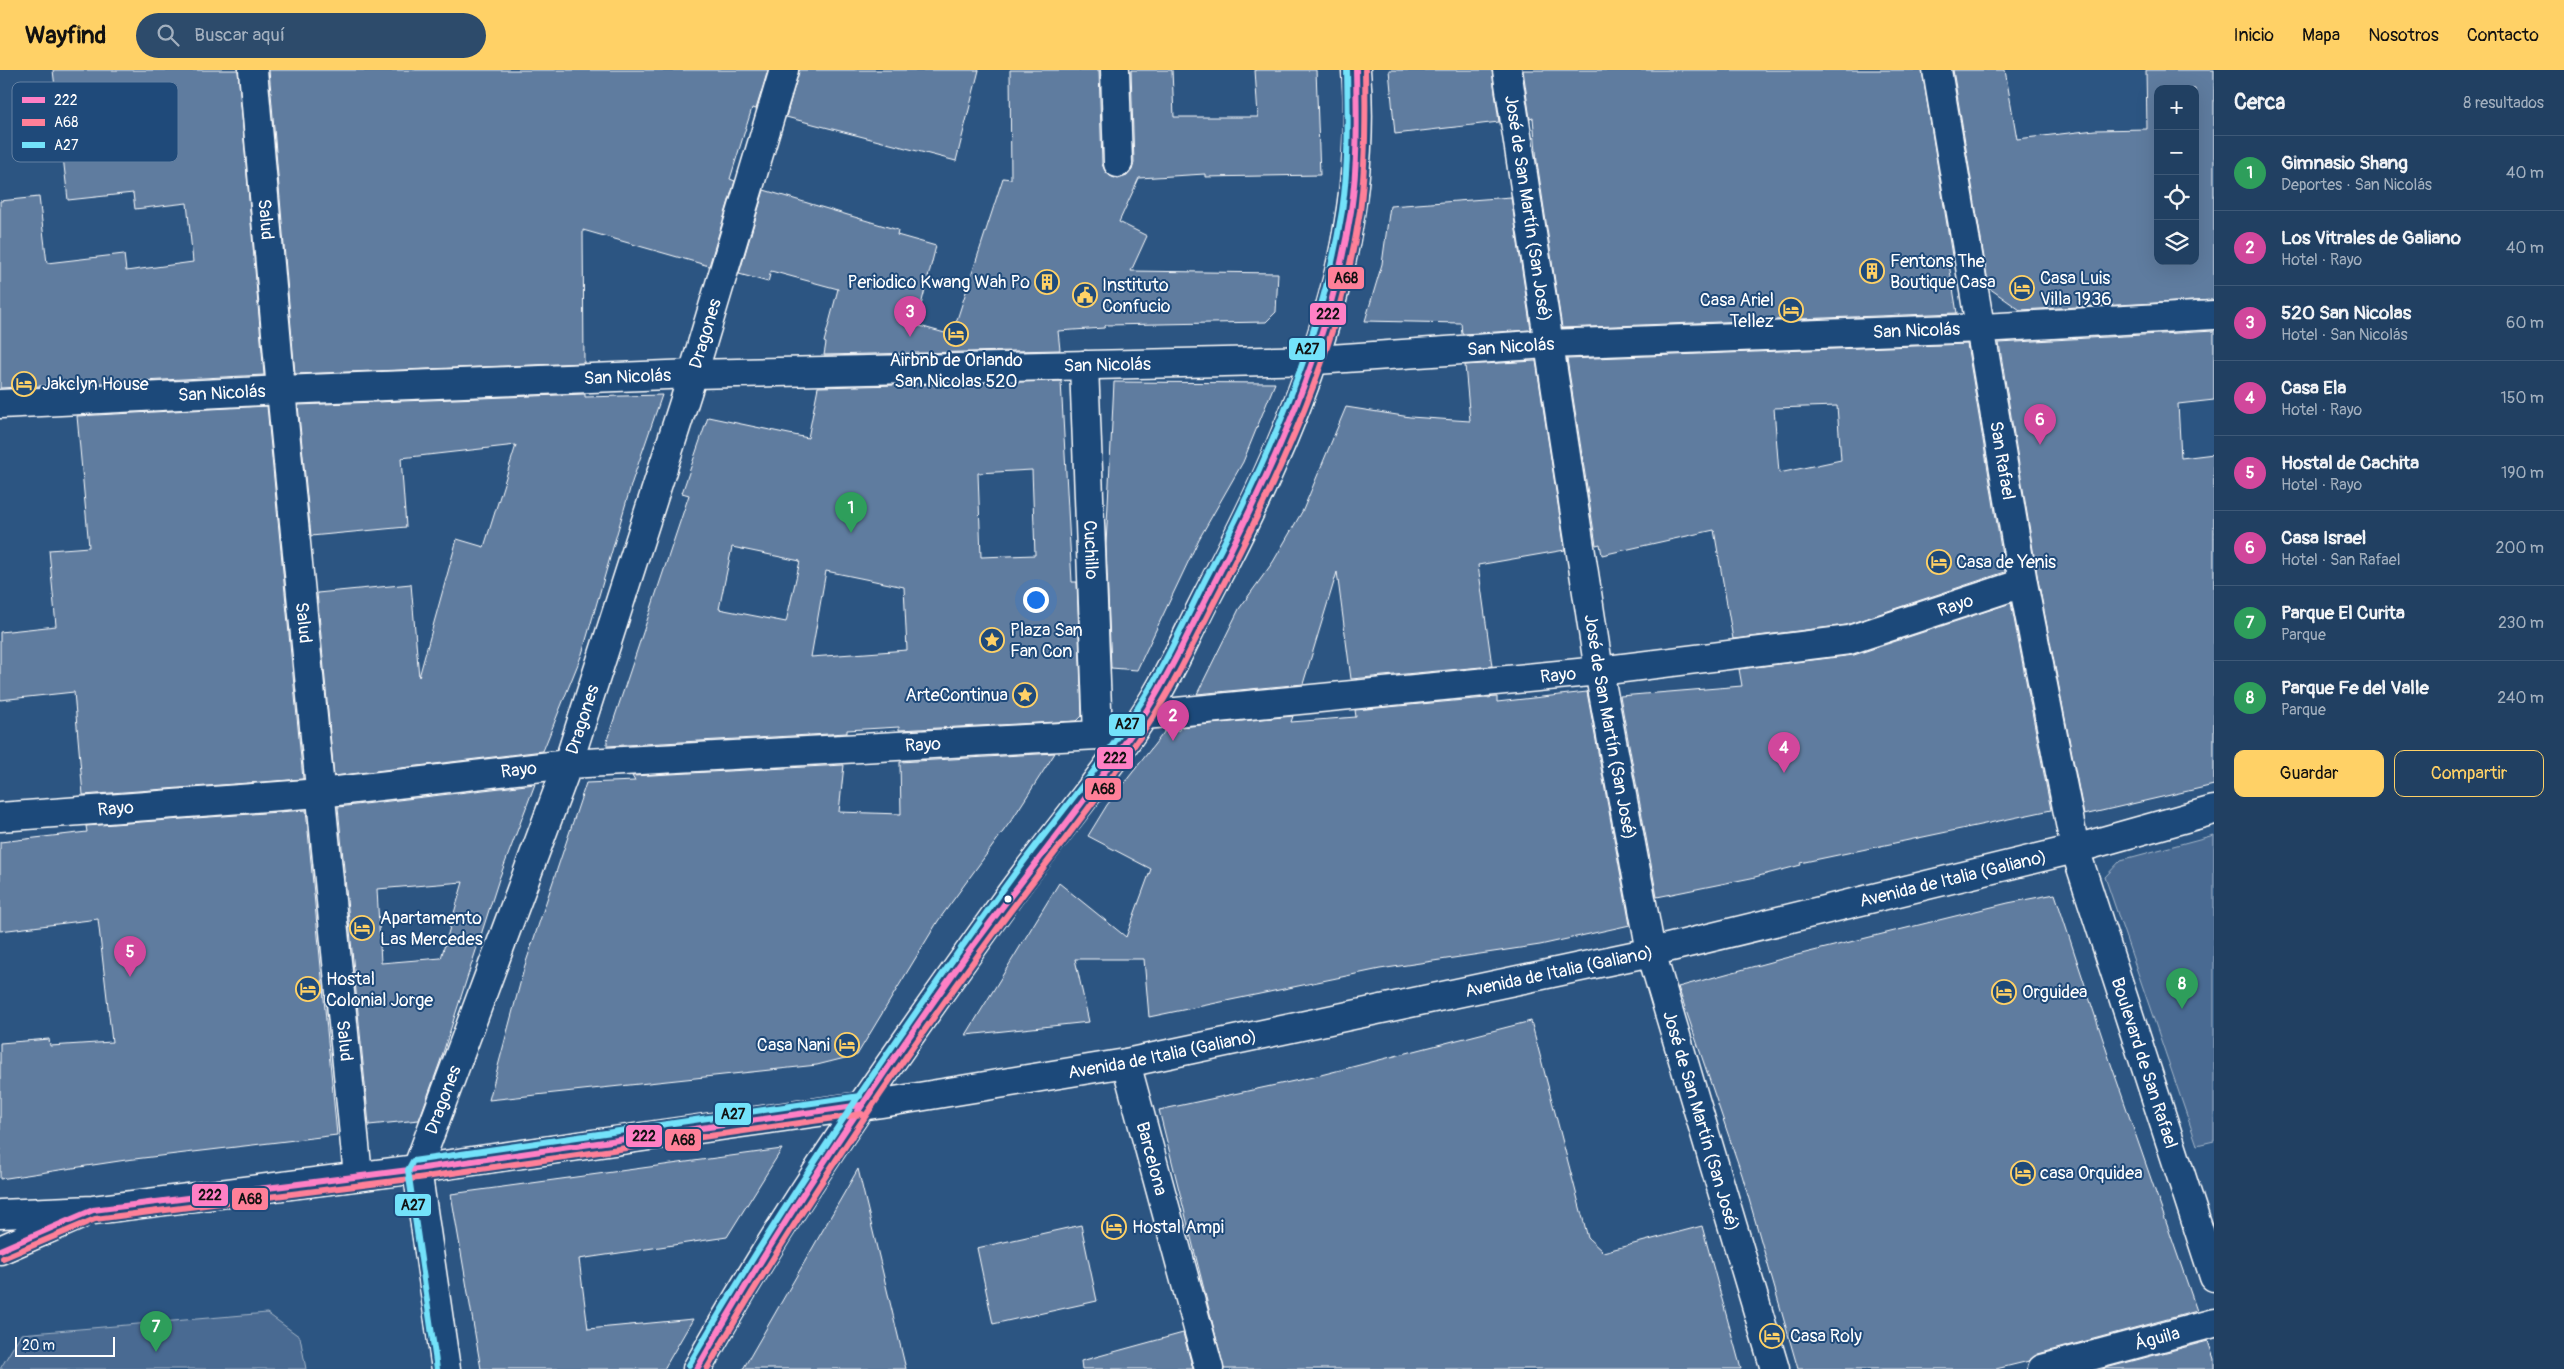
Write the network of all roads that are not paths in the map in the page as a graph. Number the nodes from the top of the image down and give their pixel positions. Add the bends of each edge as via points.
1 (253, 70) edge
2 (784, 70) edge
3 (1115, 70) edge
4 (1356, 70) edge
5 (1507, 70) edge
6 (1937, 70) edge
7 (1118, 163) dead end
8 (2214, 315) edge
9 (1982, 328) junction
10 (1548, 344) junction
11 (1316, 360) junction
12 (1084, 365) junction
13 (693, 374) junction
14 (281, 390) junction
15 (0, 404) edge
16 (2023, 583) junction
17 (1599, 671) junction
18 (1144, 715) junction
19 (1098, 735) junction
20 (1128, 738) junction
21 (568, 764) junction
22 (320, 793) junction
23 (2214, 810) edge
24 (0, 817) edge
25 (2075, 849) junction
26 (1651, 952) junction
27 (1126, 1063) junction
28 (861, 1105) junction
29 (417, 1169) junction
30 (358, 1176) junction
31 (93, 1210) junction
32 (0, 1214) edge
33 (0, 1250) edge
34 (2214, 1277) edge
35 (2214, 1323) edge
36 (446, 1369) edge
37 (697, 1369) edge
38 (1209, 1369) edge
39 (1775, 1369) edge
40 (2042, 1369) edge

1 - 14 street, Salud
2 - 13 street, Dragones
3 - 7 street
4 - 11 street via 1358,143 1350,221
5 - 10 street, José de San Martín (San José)
6 - 9 street, San Rafael
8 - 9 street, San Nicolás
9 - 10 street, San Nicolás
9 - 16 street, San Rafael
10 - 11 street, San Nicolás
10 - 17 street, José de San Martín (San José)
11 - 12 street, San Nicolás
11 - 18 street via 1260,492
12 - 13 street, San Nicolás
12 - 19 street, Cuchillo
13 - 14 street, San Nicolás
13 - 21 street, Dragones
14 - 15 street, San Nicolás
14 - 22 street, Salud
16 - 17 street, Rayo via 1849,640
16 - 25 street, San Rafael
17 - 18 street, Rayo
17 - 26 street, José de San Martín (San José)
18 - 20 street
19 - 20 street, Rayo
19 - 21 street, Rayo
20 - 28 street via 1007,898
21 - 22 street, Rayo
21 - 29 street, Dragones
22 - 24 street, Rayo
22 - 30 street, Salud
23 - 25 street, Avenida de Italia (Galiano)
25 - 26 street, Avenida de Italia (Galiano)
25 - 34 street, Boulevard de San Rafael
26 - 27 street, Avenida de Italia (Galiano)
26 - 39 street, José de San Martín (San José)
27 - 28 street, Avenida de Italia (Galiano)
27 - 38 street, Barcelona
28 - 29 street, Avenida de Italia (Galiano)
28 - 37 street via 736,1298
29 - 30 street, Avenida de Italia (Galiano)
29 - 36 street, Dragones
30 - 31 street, Avenida de Italia (Galiano)
31 - 32 street, Avenida de Italia (Galiano)
31 - 33 street, Avenida de Italia (Galiano)
35 - 40 street, Águila

